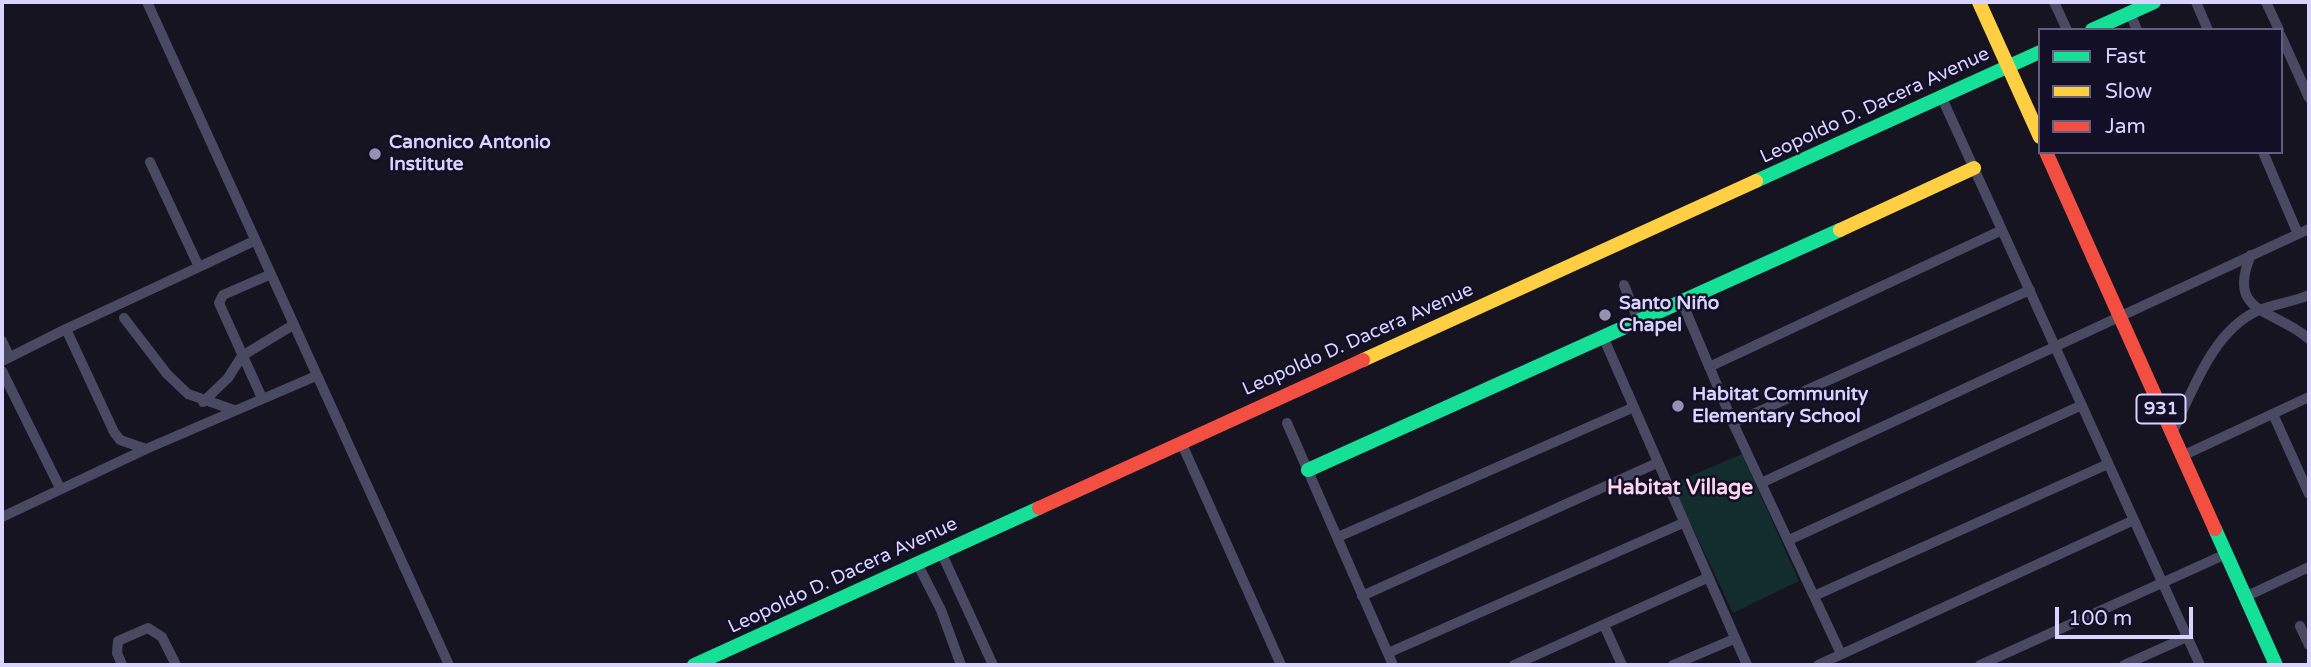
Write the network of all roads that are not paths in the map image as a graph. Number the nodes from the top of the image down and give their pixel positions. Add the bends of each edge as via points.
1 (147, 2) edge
2 (1979, 2) edge
3 (2054, 2) edge
4 (2154, 2) edge
5 (2196, 2) edge
6 (2266, 2) edge
7 (2130, 13) junction
8 (2066, 28) edge
9 (2096, 28) edge
10 (2136, 28) edge
11 (2207, 28) edge
12 (2277, 28) edge
13 (2283, 40) edge
14 (2038, 53) edge
15 (2008, 66) junction
16 (1941, 96) junction
17 (2309, 98) edge
18 (2038, 133) edge
19 (2047, 154) edge
20 (2264, 154) edge
21 (150, 162) dead end
22 (1974, 168) junction
23 (2309, 229) edge
24 (2002, 230) junction
25 (2298, 234) junction
26 (254, 241) junction
27 (2251, 255) junction
28 (199, 267) junction
29 (269, 275) junction
30 (1624, 285) dead end
31 (2029, 290) junction
32 (2309, 295) edge
33 (1682, 302) junction
34 (2258, 310) junction
35 (124, 318) dead end
36 (2120, 318) junction
37 (1639, 322) junction
38 (293, 325) junction
39 (66, 329) junction
40 (1604, 339) junction
41 (2309, 339) edge
42 (2, 341) edge
43 (2056, 348) junction
44 (242, 356) junction
45 (5, 358) edge
46 (1709, 367) junction
47 (2, 371) edge
48 (316, 376) junction
49 (2309, 397) edge
50 (262, 398) junction
51 (204, 402) junction
52 (2082, 405) junction
53 (1632, 408) junction
54 (234, 410) junction
55 (2273, 414) junction
56 (1287, 423) dead end
57 (1734, 424) junction
58 (2172, 433) junction
59 (1181, 442) junction
60 (146, 449) junction
61 (2182, 456) junction
62 (1657, 463) junction
63 (2108, 464) junction
64 (1308, 470) junction
65 (1761, 483) junction
66 (60, 488) junction
67 (2309, 494) edge
68 (2, 517) edge
69 (2134, 520) junction
70 (1683, 523) junction
71 (1338, 537) junction
72 (1789, 540) junction
73 (941, 552) junction
74 (2226, 554) junction
75 (917, 563) junction
76 (2309, 567) edge
77 (1707, 578) junction
78 (2162, 583) junction
79 (1362, 596) junction
80 (1814, 596) junction
81 (2245, 597) junction
82 (1604, 625) junction
83 (2301, 626) dead end
84 (2187, 637) junction
85 (1734, 639) junction
86 (2309, 645) edge
87 (1388, 653) junction
88 (1841, 654) junction
89 (2137, 662) edge
90 (122, 665) edge
91 (176, 665) edge
92 (449, 665) edge
93 (694, 665) edge
94 (961, 665) edge
95 (993, 665) edge
96 (1281, 665) edge
97 (1393, 665) edge
98 (1514, 665) edge
99 (1622, 665) edge
100 (1674, 665) edge
101 (1746, 665) edge
102 (1818, 665) edge
103 (1980, 665) edge
104 (2124, 665) edge
105 (2200, 665) edge
106 (2276, 665) edge

1 - 26 street
2 - 15 main road
3 - 8 street
4 - 7 main road
5 - 11 street
6 - 12 street
7 - 9 main road
7 - 10 street
13 - 17 street
14 - 15 main road, Leopoldo D. Dacera Avenue
15 - 16 main road, Leopoldo D. Dacera Avenue
15 - 18 main road
16 - 22 street
16 - 59 main road, Leopoldo D. Dacera Avenue
19 - 36 main road, 931
20 - 25 street
21 - 28 street
22 - 24 street
22 - 33 main road
23 - 25 street
24 - 31 street
24 - 46 street
25 - 27 street
26 - 28 street
26 - 29 street
27 - 34 street via 2242,285
27 - 36 street
28 - 39 street
29 - 38 street
29 - 44 street via 220,300 220,310
30 - 37 street
31 - 43 street
31 - 57 street
32 - 34 street
33 - 37 main road
33 - 46 street
34 - 41 street
34 - 58 street via 2222,340
35 - 51 street via 167,374
36 - 43 street
36 - 58 main road, 931
37 - 40 main road
38 - 44 street
38 - 48 street
39 - 45 street
39 - 60 street via 114,432 120,440
40 - 53 street
40 - 64 main road
42 - 45 street
43 - 52 street
43 - 65 street
44 - 50 street
44 - 51 street
46 - 57 street
47 - 66 street
48 - 50 street
48 - 92 street
49 - 55 street
50 - 54 street
51 - 54 street
52 - 63 street
52 - 72 street
53 - 62 street
53 - 71 street
54 - 60 street
55 - 61 street
55 - 67 street
56 - 64 street
57 - 65 street
58 - 61 main road, 931
59 - 73 main road, Leopoldo D. Dacera Avenue
59 - 96 street
60 - 66 street
61 - 74 main road, 931
62 - 70 street
62 - 79 street
63 - 69 street
63 - 80 street
64 - 71 street
65 - 72 street
66 - 68 street
69 - 78 street
69 - 88 street
70 - 77 street
70 - 87 street
71 - 79 street
72 - 80 street
73 - 75 main road, Leopoldo D. Dacera Avenue
73 - 95 street
74 - 78 street
74 - 81 main road, 931
75 - 93 main road, Leopoldo D. Dacera Avenue
75 - 94 street
76 - 81 street
77 - 82 street
77 - 85 street
78 - 84 street
78 - 103 street
79 - 87 street
80 - 88 street
81 - 106 main road, 931
82 - 98 street
82 - 99 street
83 - 86 street
84 - 89 street
84 - 105 street
85 - 100 street
85 - 101 street
87 - 97 street
88 - 102 street
89 - 104 street
90 - 91 street via 118,641 148,628 162,637

